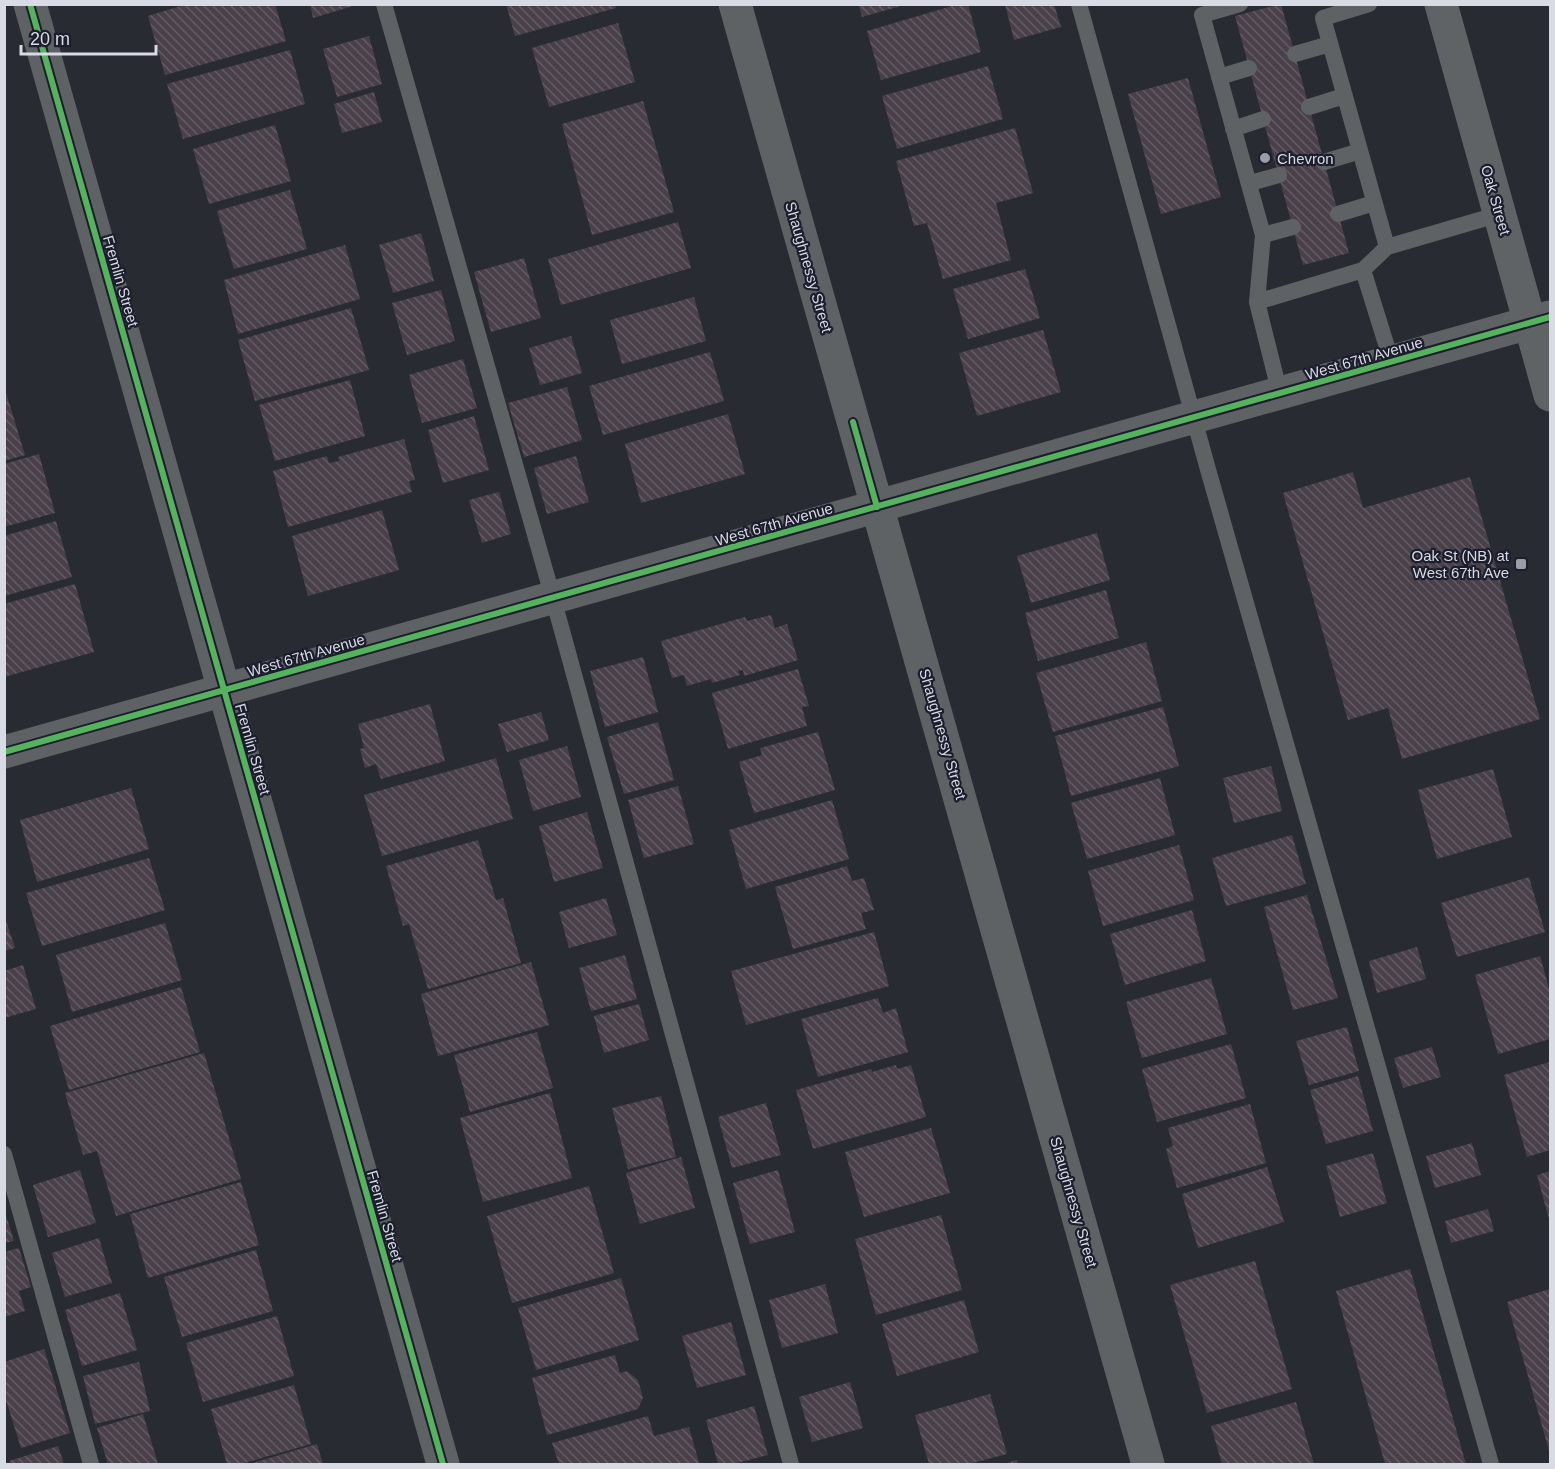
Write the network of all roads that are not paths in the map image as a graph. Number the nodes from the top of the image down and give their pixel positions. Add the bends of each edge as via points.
1 (30, 4) edge
2 (384, 4) edge
3 (735, 4) edge
4 (1079, 4) edge
5 (1240, 4) edge
6 (1369, 4) edge
7 (1441, 4) edge
8 (1321, 11) edge
9 (1330, 44) junction
10 (1295, 54) dead end
11 (1249, 68) dead end
12 (1219, 77) junction
13 (1344, 96) junction
14 (1309, 107) dead end
15 (1263, 119) dead end
16 (1233, 129) junction
17 (1360, 151) junction
18 (1324, 162) dead end
19 (1279, 175) dead end
20 (1250, 183) junction
21 (1374, 203) junction
22 (1338, 214) dead end
23 (1500, 214) junction
24 (1293, 227) dead end
25 (1263, 235) junction
26 (1387, 248) junction
27 (1363, 270) junction
28 (1257, 302) junction
29 (1540, 320) edge
30 (1392, 363) junction
31 (1280, 394) junction
32 (1551, 394) edge
33 (1194, 419) junction
34 (877, 507) junction
35 (553, 598) junction
36 (224, 690) junction
37 (4, 752) edge
38 (4, 1154) edge
39 (91, 1464) edge
40 (443, 1464) edge
41 (791, 1464) edge
42 (1148, 1464) edge
43 (1491, 1464) edge

1 - 36 street, Fremlin Street
2 - 35 lane
3 - 34 street, Shaughnessy Street
4 - 33 lane
5 - 12 lane via 1202,15
6 - 8 lane
7 - 23 main road, Oak Street
8 - 9 lane
9 - 10 lane
9 - 13 lane
11 - 12 lane
12 - 16 lane
13 - 14 lane
13 - 17 lane
15 - 16 lane
16 - 20 lane
17 - 18 lane
17 - 21 lane
19 - 20 lane
20 - 25 lane
21 - 22 lane
21 - 26 lane
23 - 26 lane
23 - 29 main road, Oak Street
24 - 25 lane
25 - 28 lane
26 - 27 lane
27 - 28 lane
27 - 30 lane
28 - 31 lane
29 - 30 street, West 67th Avenue
29 - 32 main road, Oak Street
30 - 31 street, West 67th Avenue
31 - 33 street, West 67th Avenue
33 - 34 street, West 67th Avenue
33 - 43 lane
34 - 35 street, West 67th Avenue
34 - 42 street, Shaughnessy Street
35 - 36 street, West 67th Avenue
35 - 41 lane
36 - 37 street, West 67th Avenue
36 - 40 street, Fremlin Street
38 - 39 lane

